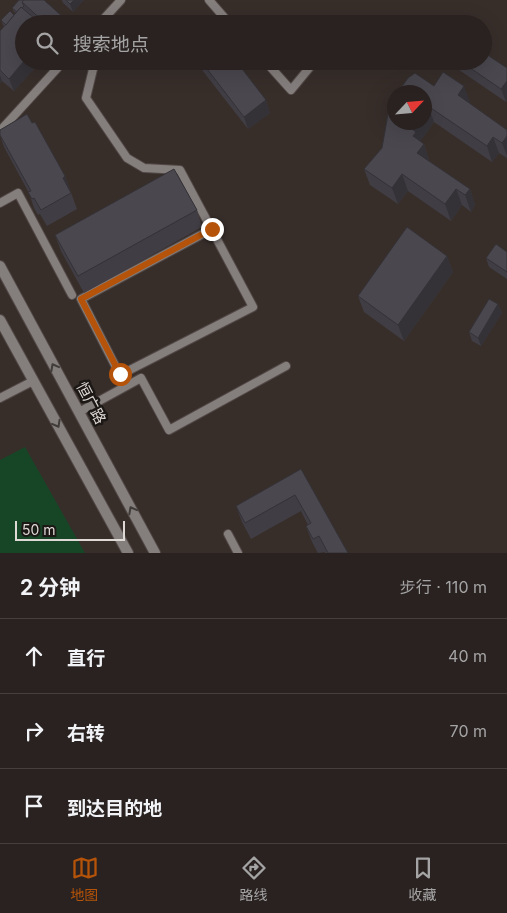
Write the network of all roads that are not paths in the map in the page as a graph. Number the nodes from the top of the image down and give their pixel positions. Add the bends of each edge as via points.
1 (121, 0) edge
2 (209, 0) edge
3 (109, 15) edge
4 (222, 15) edge
5 (56, 70) edge
6 (93, 70) edge
7 (273, 70) edge
8 (308, 70) edge
9 (0, 130) edge
10 (0, 203) edge
11 (212, 229) junction
12 (55, 242) edge
13 (47, 247) junction
14 (0, 266) edge
15 (72, 295) dead end
16 (0, 320) edge
17 (286, 366) dead end
18 (33, 381) junction
19 (0, 398) edge
20 (79, 412) junction
21 (228, 534) dead end
22 (128, 553) edge
23 (155, 553) edge
24 (238, 553) edge

1 - 3 lane
2 - 4 lane
5 - 9 lane
6 - 11 lane via 86,98 127,158 144,168 180,170
7 - 8 lane via 291,90
10 - 13 lane via 18,193
11 - 11 lane via 253,307 120,374 81,299
12 - 13 lane
13 - 15 lane
20 -> 14 street, 恒广路
16 - 18 street
17 - 20 lane via 169,430 141,378
18 - 19 lane
18 -> 22 street
23 -> 20 street, 恒广路
21 - 24 lane

